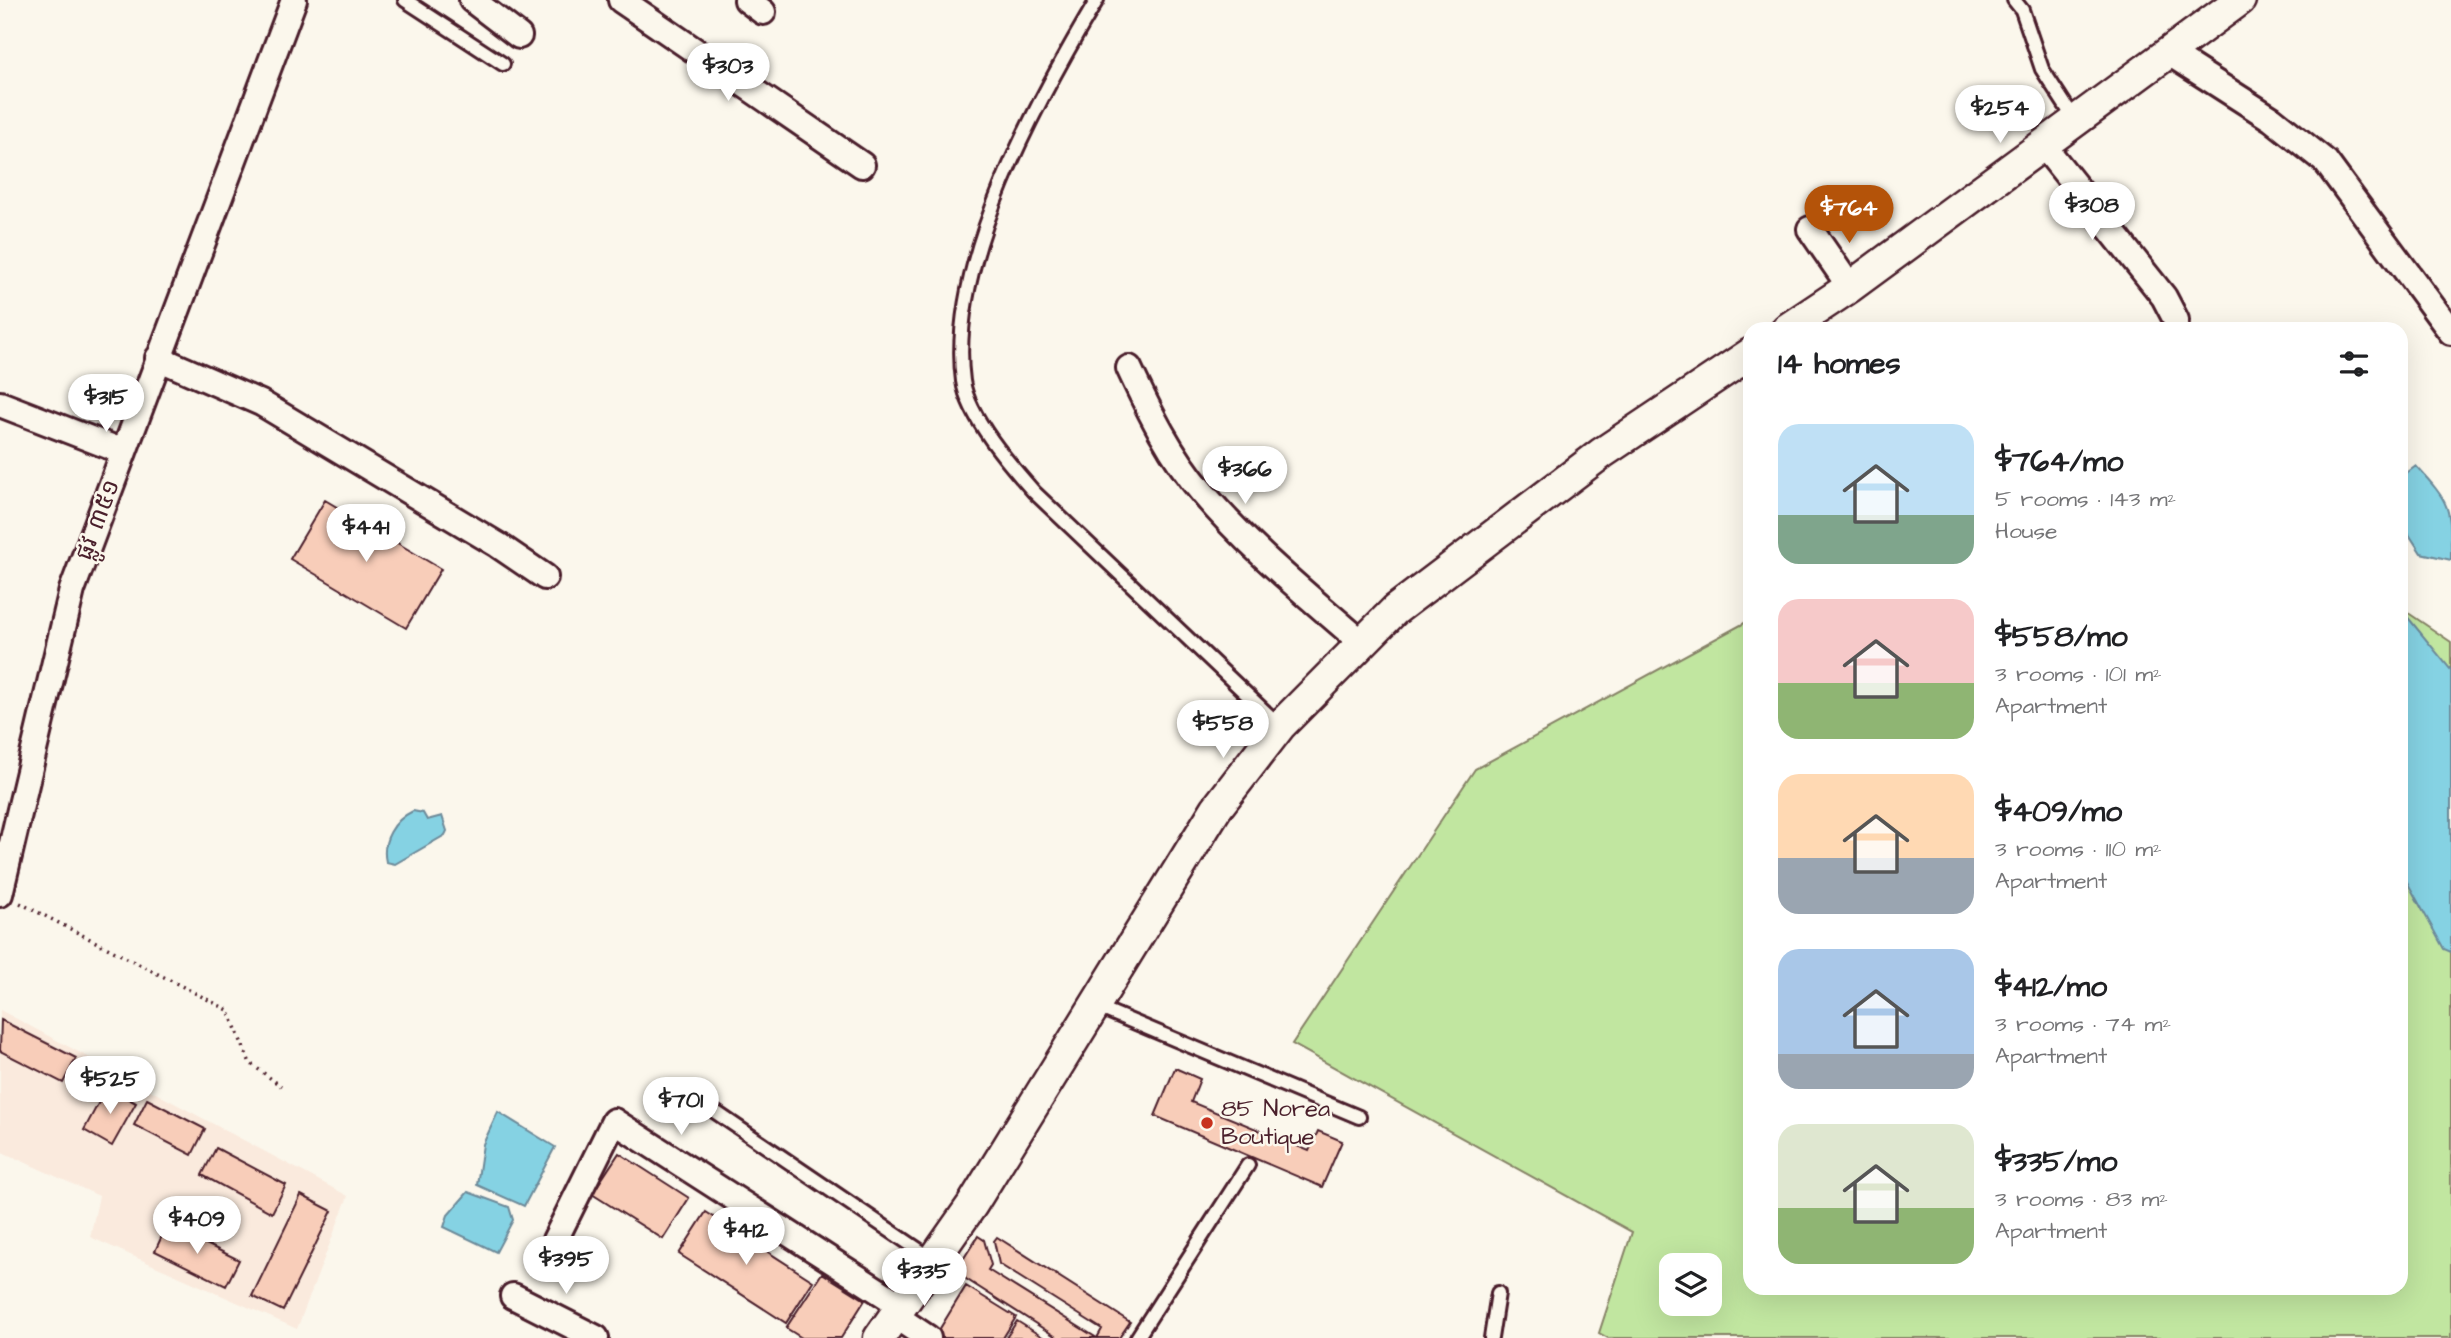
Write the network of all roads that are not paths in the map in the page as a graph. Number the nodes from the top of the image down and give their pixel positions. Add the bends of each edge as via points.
1 (294, 0) edge
2 (405, 0) edge
3 (472, 0) edge
4 (621, 0) edge
5 (1097, 0) edge
6 (2014, 0) edge
7 (2240, 0) edge
8 (519, 36) dead end
9 (2169, 53) junction
10 (503, 64) dead end
11 (2075, 121) junction
12 (2043, 145) junction
13 (862, 165) dead end
14 (1810, 229) dead end
15 (1850, 286) junction
16 (1797, 322) edge
17 (2176, 322) edge
18 (2451, 332) edge
19 (158, 358) junction
20 (1743, 359) edge
21 (1129, 368) dead end
22 (0, 404) edge
23 (124, 452) junction
24 (545, 577) dead end
25 (1361, 642) junction
26 (1280, 726) junction
27 (0, 894) edge
28 (1093, 1004) junction
29 (711, 1109) dead end
30 (1359, 1117) dead end
31 (1248, 1165) dead end
32 (555, 1240) dead end
33 (935, 1261) junction
34 (1498, 1293) dead end
35 (513, 1296) dead end
36 (892, 1320) edge
37 (596, 1338) edge
38 (928, 1338) edge
39 (1137, 1338) edge
40 (1491, 1338) edge

1 - 19 street, ផ្លូវ ៣៥១
2 - 10 lane
3 - 8 street
4 - 13 street
5 - 26 lane via 1026,132 976,254 961,327 963,384 1005,460 1034,492
6 - 11 lane via 2022,10 2042,69
7 - 9 street
9 - 11 street
9 - 18 street via 2272,119 2326,162
11 - 12 street
12 - 15 street
12 - 17 street via 2164,297
14 - 15 street
15 - 16 street
19 - 23 street, ផ្លូវ ៣៥១
19 - 24 street via 261,403
20 - 25 street via 1602,453 1395,610
21 - 25 street via 1156,424 1200,491 1254,548
22 - 23 street
23 - 27 street, ផ្លូវ ៣៥១ via 72,590
25 - 26 street
26 - 28 street via 1216,809
28 - 30 lane
28 - 33 street
29 - 33 lane
31 - 39 lane
32 - 36 street via 614,1121
33 - 36 street
34 - 40 lane
35 - 37 street
36 - 38 street

